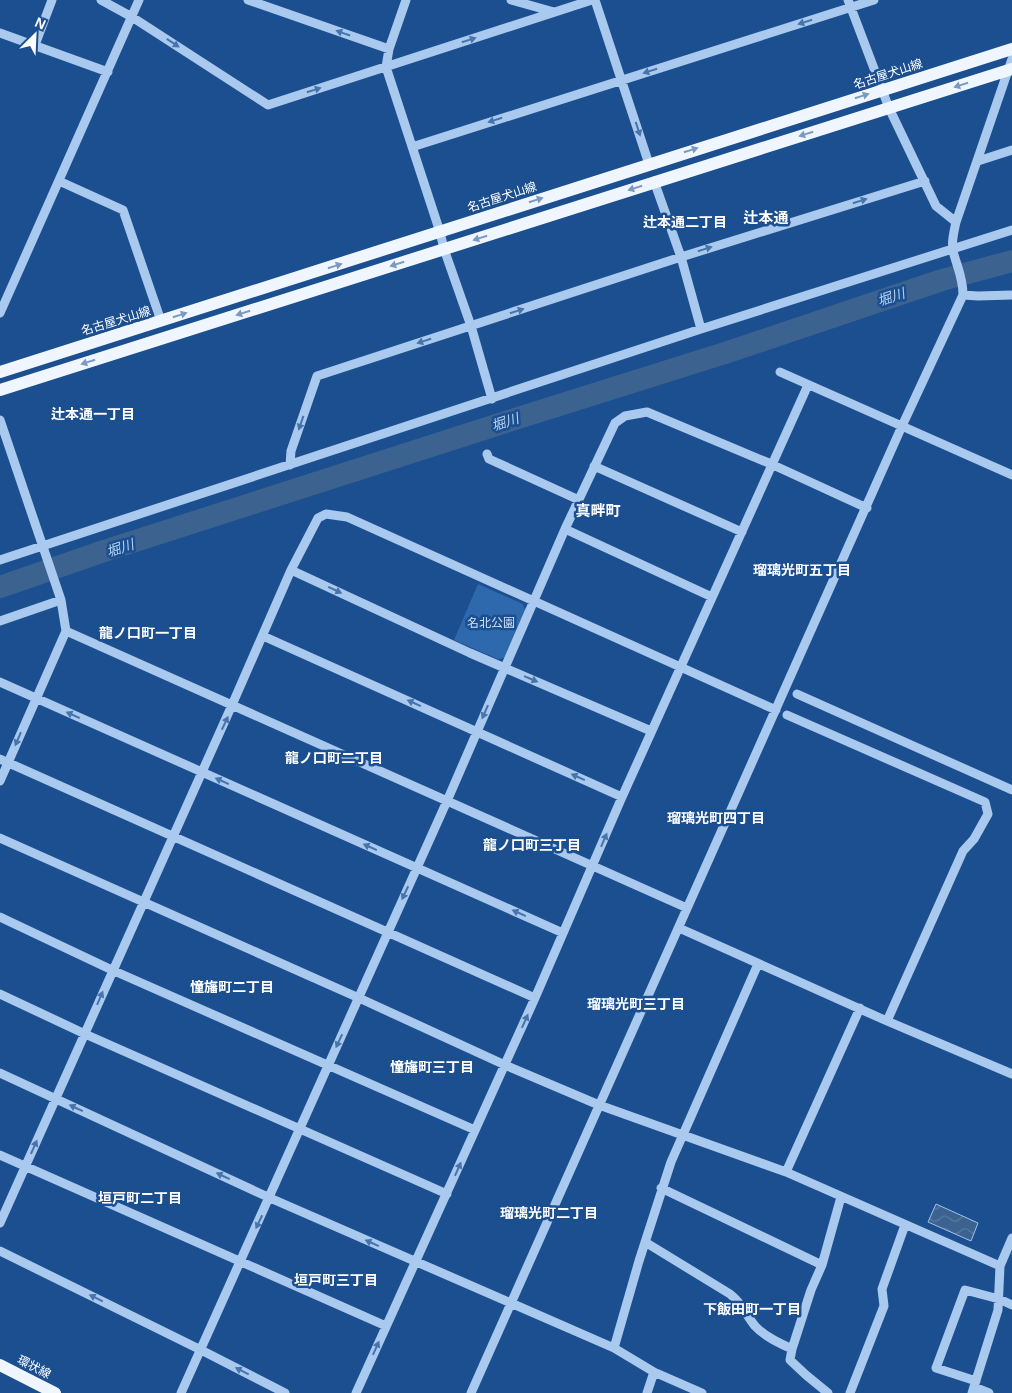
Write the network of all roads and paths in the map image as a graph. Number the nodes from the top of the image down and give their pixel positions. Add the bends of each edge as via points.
1 (52, 0) edge
2 (101, 0) edge
3 (139, 0) edge
4 (248, 0) edge
5 (406, 0) edge
6 (511, 0) edge
7 (593, 0) edge
8 (874, 0) edge
9 (850, 4) edge
10 (554, 12) junction
11 (132, 17) junction
12 (0, 33) edge
13 (35, 45) junction
14 (389, 49) junction
15 (1012, 49) edge
16 (1011, 66) edge
17 (386, 68) junction
18 (108, 72) junction
19 (622, 80) junction
20 (882, 90) junction
21 (889, 108) junction
22 (412, 147) junction
23 (1012, 150) edge
24 (978, 161) junction
25 (649, 164) junction
26 (60, 181) junction
27 (654, 181) junction
28 (925, 181) junction
29 (956, 222) junction
30 (1012, 230) edge
31 (440, 232) junction
32 (444, 249) junction
33 (953, 249) junction
34 (681, 257) junction
35 (963, 295) junction
36 (1012, 295) edge
37 (0, 313) edge
38 (161, 321) junction
39 (471, 326) junction
40 (702, 329) junction
41 (0, 372) edge
42 (780, 372) dead end
43 (808, 385) junction
44 (0, 390) edge
45 (492, 399) junction
46 (0, 420) edge
47 (902, 426) junction
48 (487, 454) dead end
49 (771, 464) junction
50 (290, 465) junction
51 (594, 466) junction
52 (1012, 475) edge
53 (579, 500) junction
54 (867, 508) junction
55 (565, 529) junction
56 (742, 532) junction
57 (42, 545) junction
58 (0, 560) edge
59 (291, 570) junction
60 (712, 597) junction
61 (61, 600) junction
62 (535, 601) junction
63 (0, 621) edge
64 (66, 631) junction
65 (263, 636) junction
66 (504, 668) junction
67 (680, 668) junction
68 (0, 682) edge
69 (797, 694) dead end
70 (36, 699) junction
71 (232, 706) junction
72 (776, 710) junction
73 (787, 715) dead end
74 (477, 731) junction
75 (651, 731) junction
76 (4, 761) edge
77 (202, 772) junction
78 (0, 781) edge
79 (1012, 790) edge
80 (622, 797) junction
81 (447, 801) junction
82 (174, 836) junction
83 (0, 838) edge
84 (593, 866) junction
85 (417, 868) junction
86 (144, 902) junction
87 (687, 908) junction
88 (0, 917) edge
89 (678, 928) junction
90 (388, 931) junction
91 (563, 933) junction
92 (758, 964) junction
93 (112, 970) junction
94 (0, 994) edge
95 (359, 998) junction
96 (536, 998) junction
97 (860, 1008) junction
98 (887, 1021) junction
99 (86, 1034) junction
100 (328, 1064) junction
101 (505, 1066) junction
102 (0, 1072) edge
103 (1012, 1074) edge
104 (56, 1098) junction
105 (599, 1105) junction
106 (301, 1129) junction
107 (475, 1130) junction
108 (682, 1135) junction
109 (0, 1156) edge
110 (24, 1168) junction
111 (786, 1172) junction
112 (662, 1188) junction
113 (447, 1194) junction
114 (841, 1197) junction
115 (270, 1198) junction
116 (0, 1223) edge
117 (905, 1225) junction
118 (1012, 1238) edge
119 (645, 1242) junction
120 (0, 1252) edge
121 (240, 1262) junction
122 (417, 1262) junction
123 (822, 1265) junction
124 (1000, 1266) junction
125 (999, 1299) junction
126 (511, 1304) junction
127 (1012, 1305) edge
128 (386, 1326) junction
129 (614, 1348) junction
130 (792, 1349) junction
131 (201, 1350) junction
132 (0, 1365) edge
133 (654, 1372) junction
134 (974, 1387) edge
135 (55, 1393) edge
136 (181, 1393) edge
137 (285, 1393) edge
138 (356, 1393) edge
139 (472, 1393) edge
140 (647, 1393) edge
141 (702, 1393) edge
142 (828, 1393) edge
143 (850, 1393) edge
144 (989, 1393) edge

1 - 13 street
2 - 11 street
3 - 11 street
14 -> 4 street
5 - 14 street
6 - 10 street
7 - 10 street
7 - 19 street
8 - 9 street
9 -> 19 street
9 - 20 street
17 -> 10 street
11 -> 17 street via 268,105
11 - 18 street
12 - 13 street
13 - 18 street
14 - 17 street
15 - 20 main road, 名古屋犬山線
16 -> 21 main road
16 - 24 street
17 - 22 street
18 - 26 street
19 -> 22 street
19 -> 25 street
20 - 21 street
25 -> 20 main road, 名古屋犬山線
21 -> 27 main road
21 - 28 street
22 - 31 street
23 - 24 street
24 - 29 street
31 -> 25 main road, 名古屋犬山線
26 - 37 street
26 - 38 street via 123,210
27 -> 32 main road
27 - 34 street
28 - 29 street via 936,206
34 -> 28 street
29 - 33 street
30 - 33 street
31 - 32 street
38 -> 31 main road, 名古屋犬山線
32 - 39 street
32 -> 44 main road
33 - 35 street via 963,281
33 - 40 street
39 -> 34 street
34 - 40 street
35 - 36 street
35 - 47 street
38 - 41 main road, 名古屋犬山線
39 - 45 street
39 -> 50 street via 317,376 291,451
40 - 45 street
42 - 43 street
43 - 47 street
43 - 49 street
45 - 50 street
46 - 57 street
47 - 52 street
47 - 54 street
48 - 53 street via 489,459
49 - 51 street via 646,412 625,416 615,423
49 - 54 street
49 - 56 street
50 - 57 street
51 - 53 street
51 - 56 street
53 - 55 street
54 - 72 street
55 - 60 street
55 - 62 street
56 - 60 street
57 - 58 street
57 - 61 street
59 - 62 street via 318,518 326,514 347,517
59 - 65 street
59 -> 66 street
60 - 67 street
61 - 63 street
61 - 64 street
62 - 66 street
62 - 67 street
64 - 70 street
64 - 71 street
65 - 71 street
74 -> 65 street
66 -> 74 street
66 -> 75 street
67 - 72 street
67 - 75 street
68 - 70 street
69 - 79 street
70 -> 76 street
77 -> 70 street
77 -> 71 street
71 - 81 street
72 - 87 street
73 - 98 street via 985,802 988,814 963,851
80 -> 74 street
74 - 81 street
75 - 80 street
76 - 78 street
76 - 82 street
77 - 82 street
85 -> 77 street
84 -> 80 street
81 - 84 street
81 - 85 street
82 - 86 street
82 - 90 street
83 - 86 street
84 - 87 street
84 - 91 street
85 -> 90 street
91 -> 85 street
86 - 93 street
86 - 95 street
87 - 89 street
88 - 93 street
89 - 92 street
89 - 105 street
90 - 95 street
90 - 96 street
91 - 96 street
92 - 97 street
92 - 108 street
99 -> 93 street
93 - 100 street
94 - 99 street
95 -> 100 street
95 - 101 street
101 -> 96 street
97 - 98 street
97 - 111 street
98 - 103 street
99 - 104 street
99 - 106 street
100 - 106 street
100 - 107 street
101 - 105 street
101 - 107 street
102 - 104 street
110 -> 104 street
115 -> 104 street
105 - 108 street
105 - 126 street
106 - 113 street
106 - 115 street
113 -> 107 street
108 - 111 street
108 - 112 street
109 - 110 street
110 - 116 street
110 - 121 street
111 - 114 street
112 - 119 street
112 - 123 street
113 - 122 street
114 - 117 street
114 - 123 street
115 -> 121 street
122 -> 115 street
117 - 124 street
117 - 143 street via 882,1288 884,1306
118 - 124 street
119 - 129 street
119 - 130 street via 730,1294 740,1302 755,1326
131 -> 120 street
121 - 128 street
121 - 131 street
122 - 126 street
122 - 128 street
123 - 130 street
124 - 125 street
125 - 127 street
125 - 134 street
125 - 134 street via 965,1290 936,1368
126 - 129 street
126 - 139 street
138 -> 128 street
129 - 133 street
130 - 142 street via 790,1360
131 - 136 street
137 -> 131 street
132 - 135 main road, 環状線
133 - 140 street
133 - 141 street
134 - 144 street

